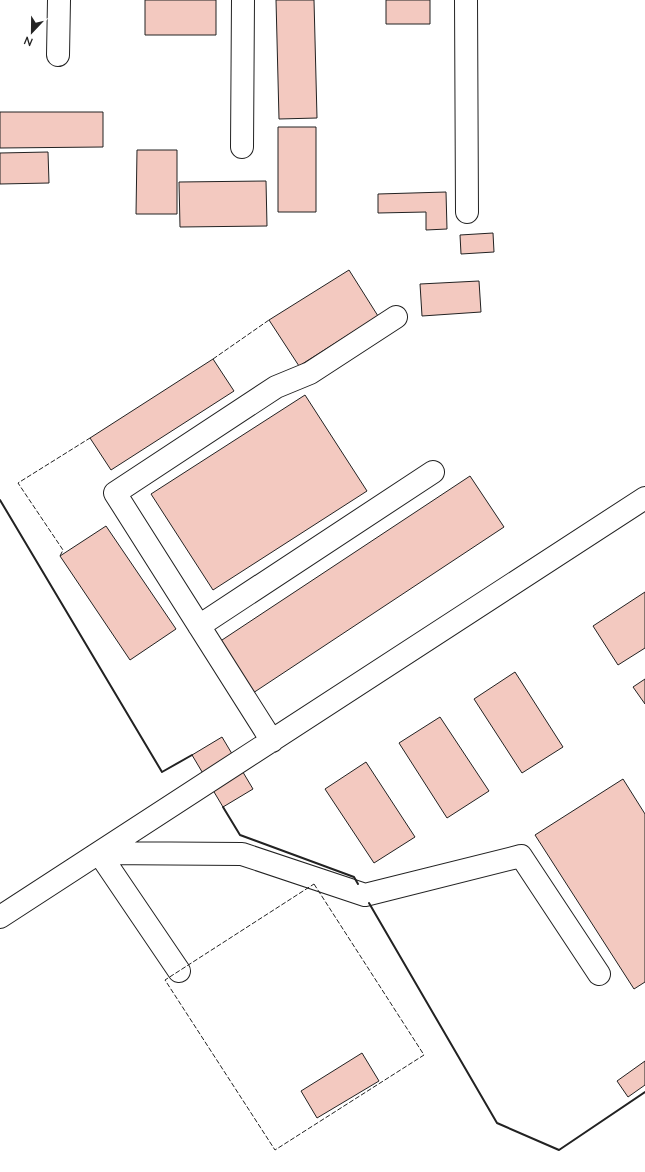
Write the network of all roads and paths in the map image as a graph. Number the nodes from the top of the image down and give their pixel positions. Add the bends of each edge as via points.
1 (59, 0) edge
2 (243, 0) edge
3 (466, 0) edge
4 (58, 55) dead end
5 (242, 148) dead end
6 (467, 212) dead end
7 (396, 317) dead end
8 (433, 472) dead end
9 (645, 498) edge
10 (199, 626) junction
11 (272, 741) junction
12 (99, 853) junction
13 (0, 917) edge
14 (179, 971) dead end
15 (599, 974) dead end

1 - 4 street
2 - 5 street
3 - 6 street
7 - 10 street via 310,373 276,387 115,493
8 - 10 street
9 - 11 street
10 - 11 street
11 - 12 street
12 - 13 street
12 - 14 street
12 - 15 street via 242,854 364,896 521,856

